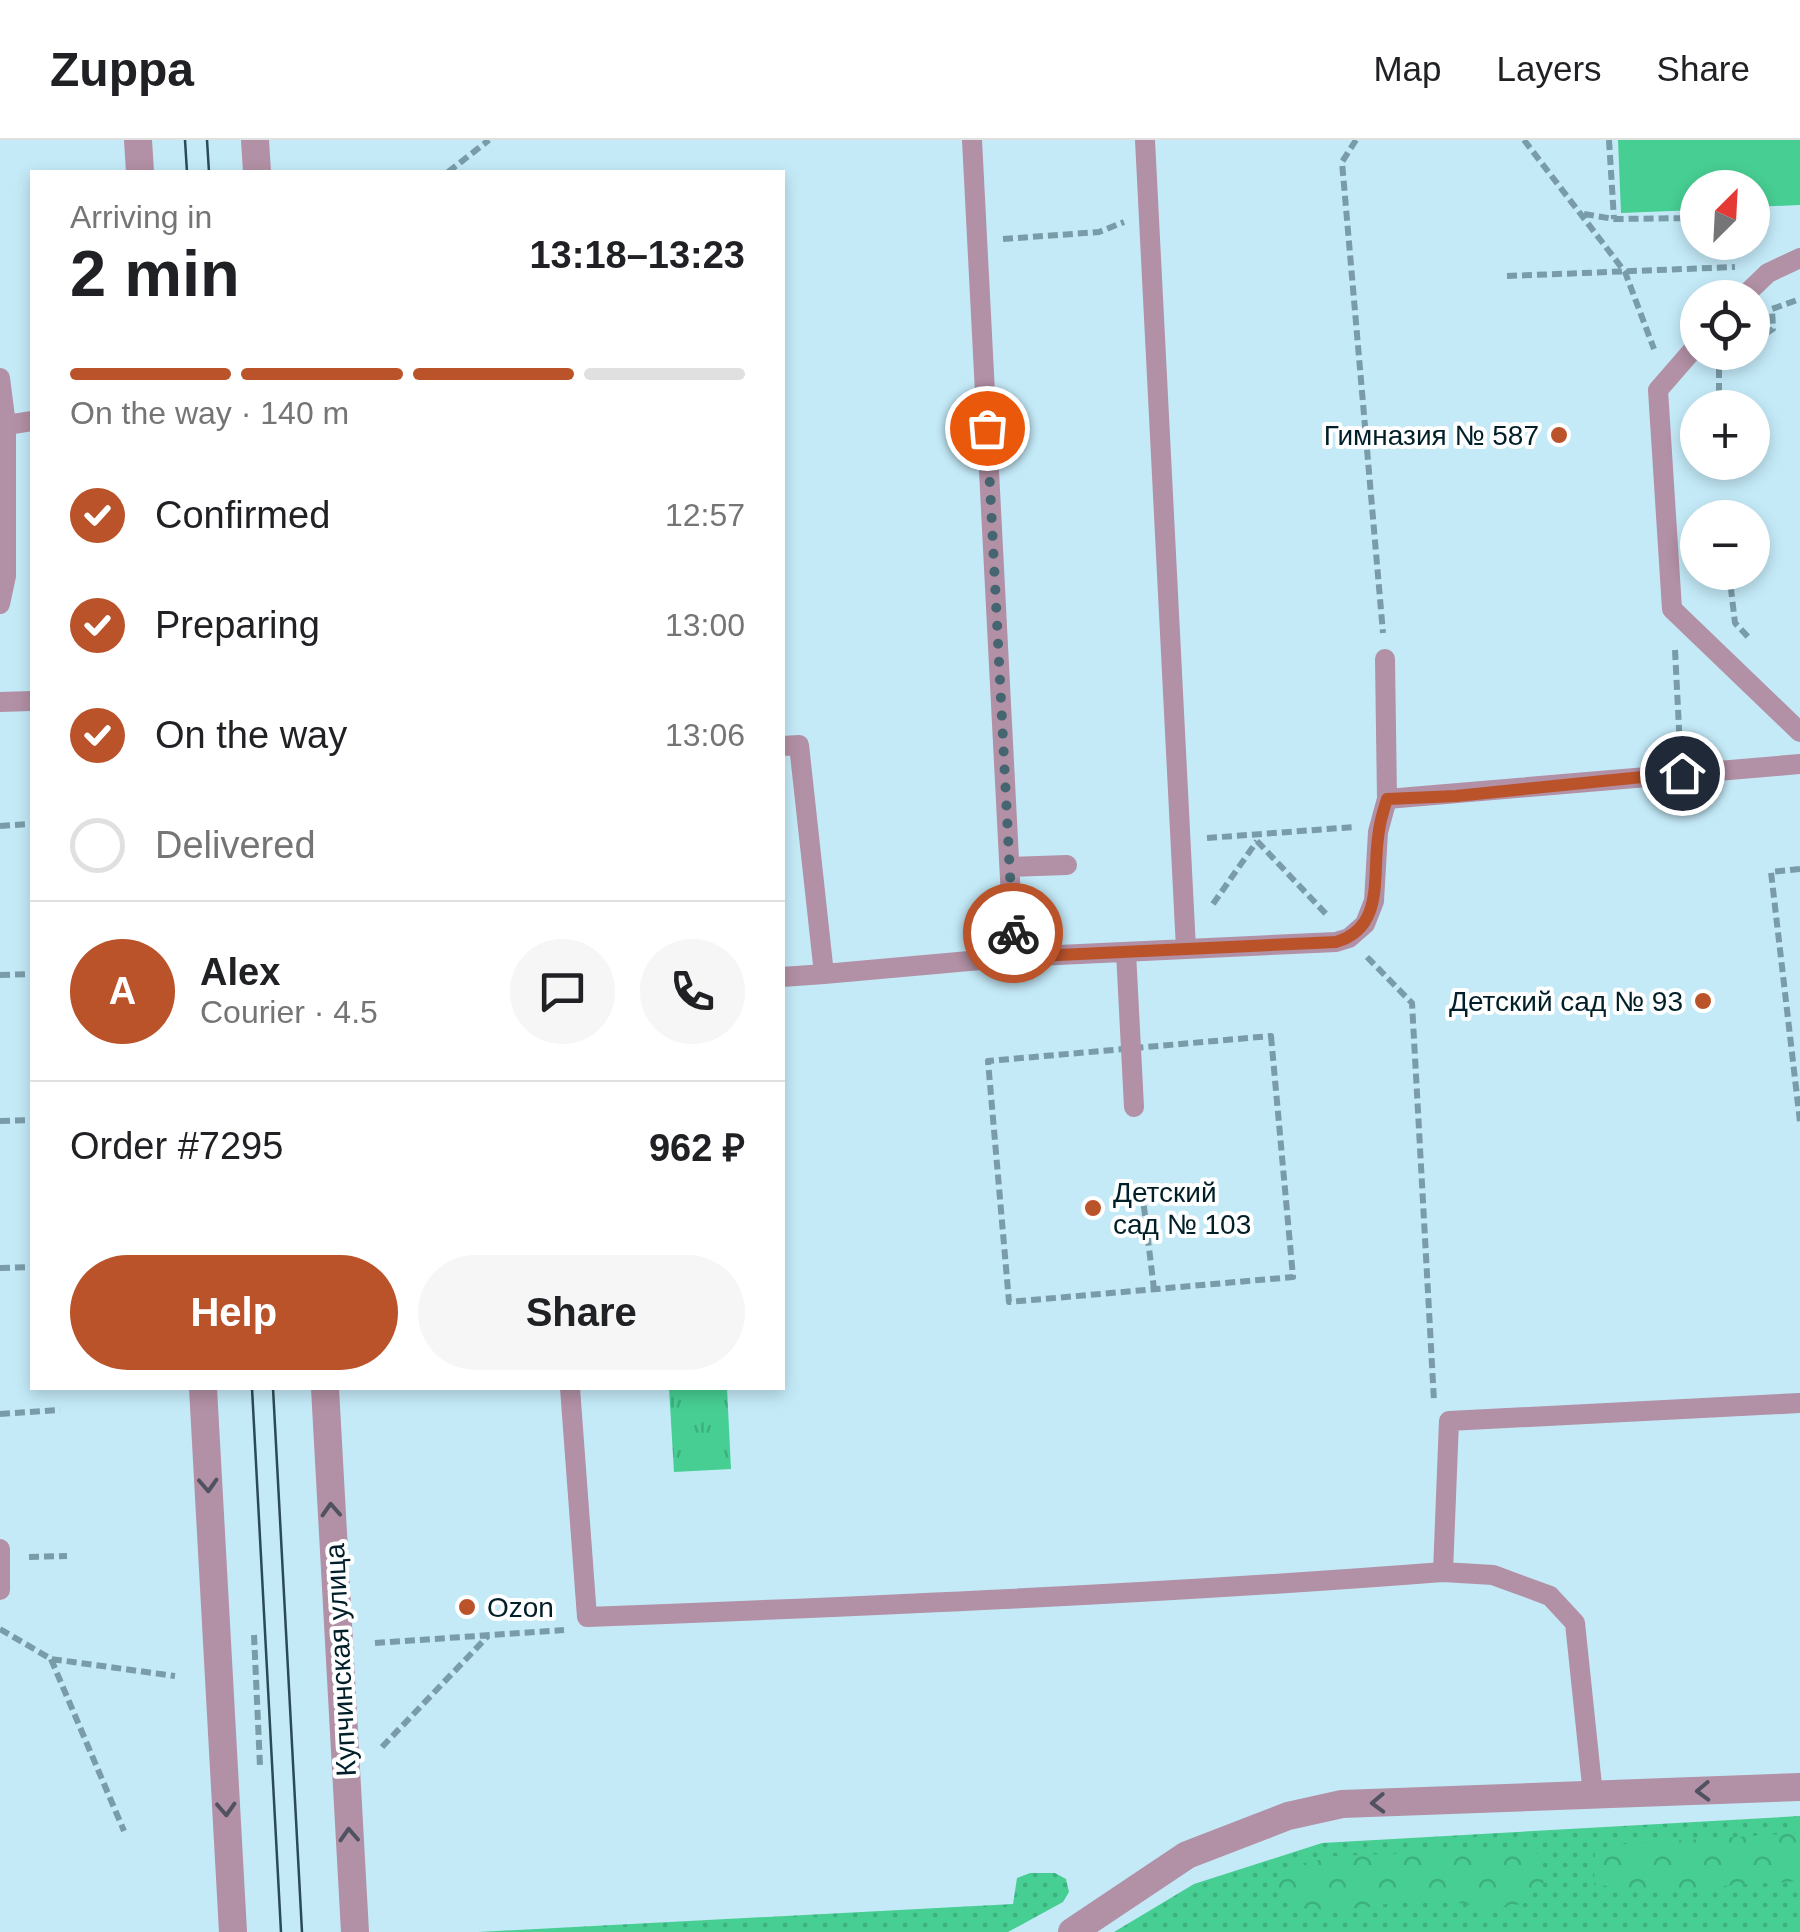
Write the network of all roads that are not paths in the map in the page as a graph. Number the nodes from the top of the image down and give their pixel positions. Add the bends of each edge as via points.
1 (138, 140) edge
2 (255, 140) edge
3 (972, 140) edge
4 (1146, 140) edge
5 (140, 170) edge
6 (257, 170) edge
7 (1792, 261) edge
8 (1760, 280) edge
9 (1680, 365) edge
10 (0, 378) edge
11 (30, 421) edge
12 (3, 426) edge
13 (3, 508) edge
14 (0, 604) edge
15 (1385, 659) road end
16 (30, 701) edge
17 (0, 702) edge
18 (1800, 732) edge
19 (785, 746) edge
20 (1800, 764) edge
21 (1387, 799) junction
22 (1067, 865) dead end
23 (1010, 867) junction
24 (1186, 945) junction
25 (1126, 952) junction
26 (1014, 957) junction
27 (824, 974) junction
28 (785, 977) edge
29 (1134, 1107) dead end
30 (203, 1390) edge
31 (324, 1390) edge
32 (570, 1390) edge
33 (1800, 1403) edge
34 (0, 1549) edge
35 (0, 1558) edge
36 (1444, 1572) junction
37 (0, 1590) edge
38 (1800, 1787) edge
39 (1592, 1795) junction
40 (233, 1932) edge
41 (355, 1932) edge
42 (1072, 1932) edge

1 - 5 street
2 - 6 street
3 - 23 lane
4 - 24 lane
7 - 8 lane
9 - 18 lane via 1658,390 1674,493 1672,609
10 - 12 lane
11 - 12 lane
12 - 13 lane
13 - 14 lane via 6,576
15 - 21 lane
16 - 17 lane
19 - 27 lane via 799,746
20 - 21 lane
21 - 24 lane via 1374,900 1366,924 1349,938
22 - 23 lane
23 - 26 lane
24 - 25 lane
25 - 26 lane
25 - 29 lane
26 - 27 lane
27 - 28 lane
30 -> 40 street
41 -> 31 street, Купчинская улица
32 - 36 lane via 587,1617
33 - 36 lane via 1450,1421
34 - 35 lane
35 - 37 lane
36 - 39 lane via 1492,1575 1550,1596 1575,1623
38 -> 39 street
39 -> 42 street via 1342,1804 1288,1816 1187,1855

